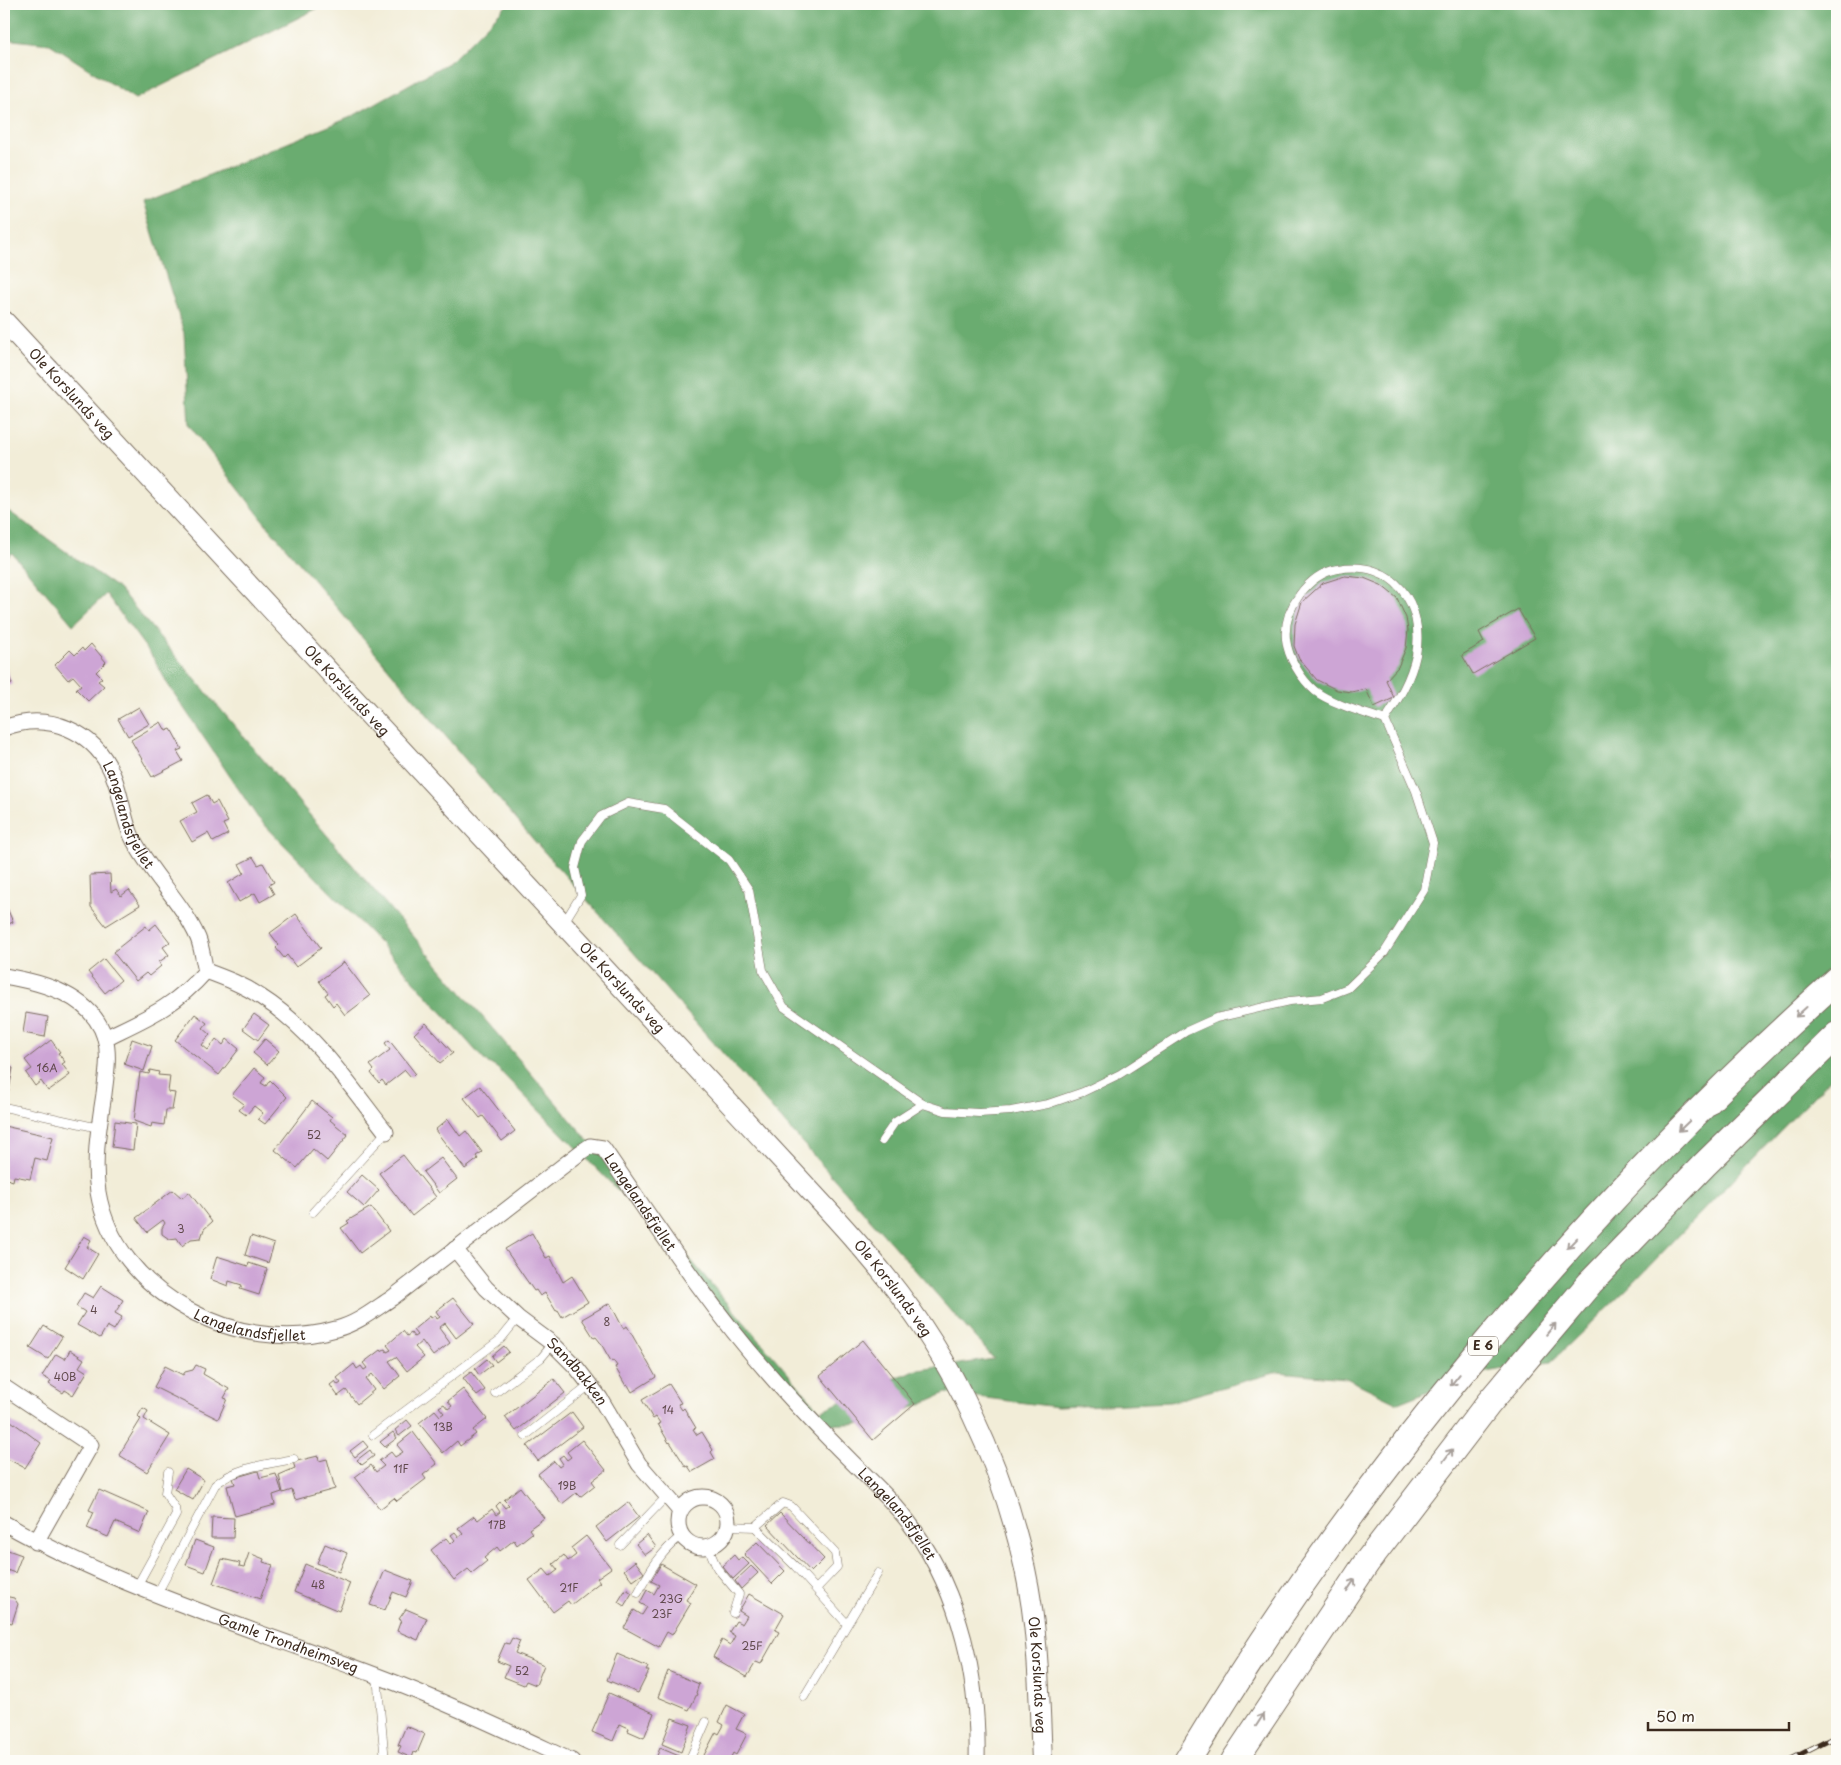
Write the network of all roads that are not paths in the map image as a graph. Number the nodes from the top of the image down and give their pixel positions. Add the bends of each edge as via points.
1 (4, 321) edge
2 (1385, 720) junction
3 (4, 728) edge
4 (563, 924) junction
5 (206, 971) junction
6 (4, 976) edge
7 (1837, 980) edge
8 (1837, 1035) edge
9 (105, 1038) junction
10 (923, 1104) junction
11 (4, 1107) edge
12 (99, 1128) junction
13 (386, 1132) joint
14 (882, 1141) dead end
15 (313, 1212) dead end
16 (455, 1249) junction
17 (518, 1318) junction
18 (553, 1344) junction
19 (590, 1385) junction
20 (4, 1387) edge
21 (495, 1393) dead end
22 (373, 1435) dead end
23 (525, 1436) dead end
24 (294, 1458) dead end
25 (168, 1472) dead end
26 (666, 1496) junction
27 (680, 1510) junction
28 (4, 1524) edge
29 (728, 1526) junction
30 (755, 1527) junction
31 (681, 1536) junction
32 (36, 1542) junction
33 (620, 1545) dead end
34 (708, 1547) junction
35 (878, 1574) dead end
36 (137, 1586) junction
37 (816, 1589) junction
38 (638, 1592) dead end
39 (157, 1594) junction
40 (733, 1613) dead end
41 (847, 1624) junction
42 (377, 1676) junction
43 (804, 1696) dead end
44 (706, 1722) dead end
45 (1041, 1760) edge
46 (385, 1761) edge
47 (572, 1761) edge
48 (689, 1761) edge
49 (977, 1761) edge
50 (1187, 1761) edge
51 (1234, 1761) edge

1 - 4 street, Ole Korslunds veg
2 - 2 lane via 1316,692 1301,675 1290,654 1286,638 1289,616 1298,596 1314,579 1337,569 1384,574 1401,588 1414,612 1418,627 1416,657 1403,692
2 - 10 lane via 1416,791 1433,843 1424,890 1384,953 1348,988 1322,998 1290,1001 1216,1018 1187,1031 1120,1074 1048,1104 979,1113 945,1111
3 - 5 street, Langelandsfjellet via 30,721 47,722 67,727 95,746 114,777 130,835 199,939
4 - 10 lane via 581,895 575,868 582,841 602,816 628,803 664,809 729,860 749,890 762,970 784,1007
4 - 45 street, Ole Korslunds veg via 853,1238 886,1277 942,1360 985,1443 1014,1525 1025,1569 1038,1654
5 - 9 street via 170,1006
5 - 13 street via 255,993 290,1019 329,1059
6 - 9 street, Langelandsfjellet via 57,989 77,1001 94,1018
7 -> 50 highway, E 6 via 1671,1139 1565,1250 1454,1380 1334,1537
51 -> 8 highway via 1367,1562 1488,1404 1597,1276 1704,1165
9 - 12 street, Langelandsfjellet via 107,1068
10 - 14 lane via 895,1122
11 - 12 lane
12 - 16 street, Langelandsfjellet via 95,1168 98,1193 106,1221 120,1249 141,1274 176,1304 202,1318 271,1334 337,1329 362,1318 392,1298
13 - 15 lane
16 - 17 street, Sandbakken via 486,1288
16 - 49 street, Langelandsfjellet via 581,1152 590,1146 603,1148 713,1304 768,1373 914,1528 937,1568 961,1625 973,1685
17 - 18 street, Sandbakken
17 - 22 lane via 500,1339
18 - 19 street, Sandbakken
18 - 21 lane via 541,1358
19 - 23 lane
19 - 26 street, Sandbakken via 640,1464
20 - 32 street via 91,1445
24 - 39 lane via 241,1471 215,1485
25 - 36 lane via 165,1493 176,1515
26 - 27 street, Sandbakken
26 - 33 lane
27 - 29 street via 692,1499 709,1498 723,1507
27 - 31 street via 678,1528
28 - 32 street, Gamle Trondheimsveg
29 - 30 lane
29 - 34 street via 722,1540
30 - 37 lane
30 - 37 lane via 783,1503 791,1506 835,1552 837,1567
31 - 34 street via 693,1546
31 - 38 lane via 655,1563
32 - 36 street, Gamle Trondheimsveg
34 - 40 lane via 717,1568 740,1594
35 - 41 lane
36 - 39 street, Gamle Trondheimsveg
37 - 41 lane
39 - 42 street, Gamle Trondheimsveg
41 - 43 lane
42 - 46 lane
42 - 47 street, Gamle Trondheimsveg
44 - 48 lane

